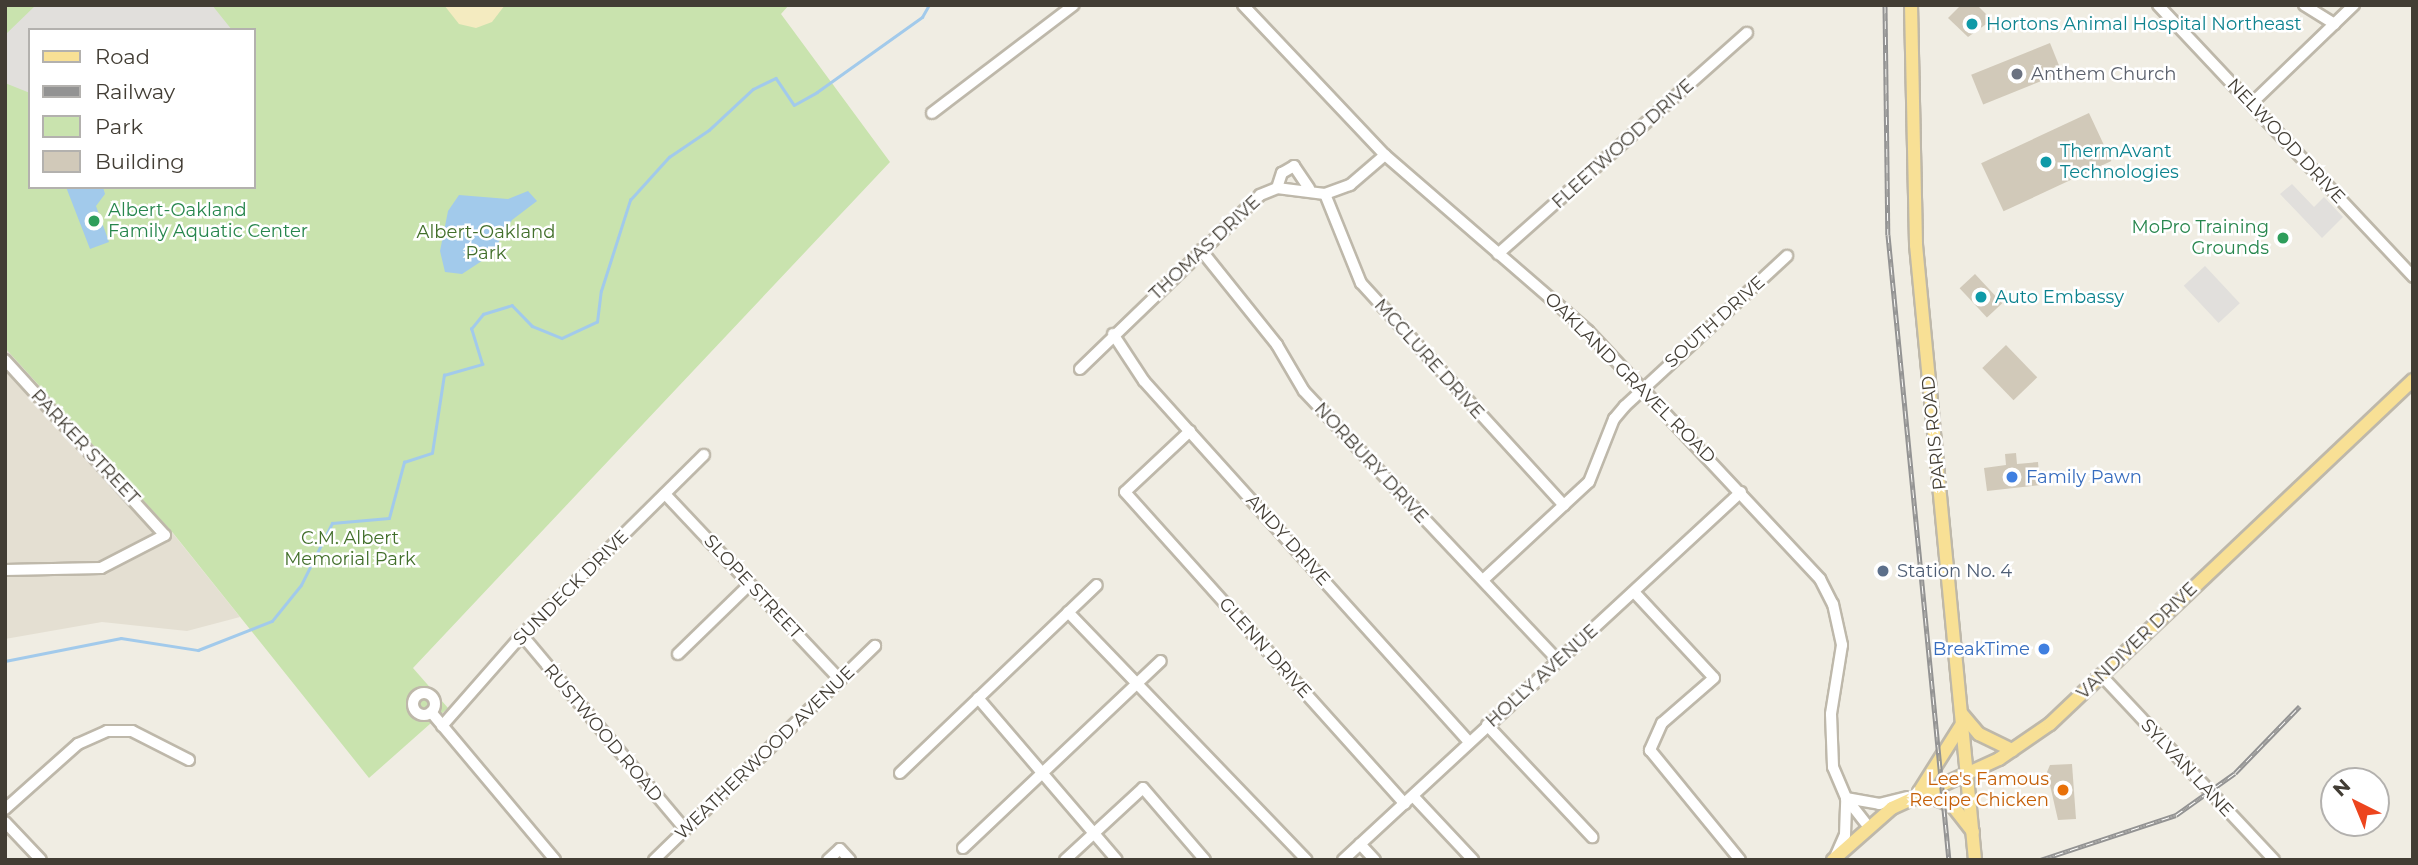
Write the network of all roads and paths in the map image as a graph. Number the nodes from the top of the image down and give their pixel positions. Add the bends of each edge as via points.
1 (1074, 5) edge
2 (1243, 5) edge
3 (1910, 5) edge
4 (2158, 5) edge
5 (2304, 5) edge
6 (2354, 5) edge
7 (2334, 24) junction
8 (1747, 33) dead end
9 (2251, 104) junction
10 (932, 113) dead end
11 (1384, 155) junction
12 (1277, 188) junction
13 (1309, 188) junction
14 (1325, 194) junction
15 (1201, 250) junction
16 (1498, 254) junction
17 (1787, 256) dead end
18 (2413, 278) edge
19 (1113, 334) junction
20 (5, 360) edge
21 (1080, 369) dead end
22 (2413, 380) edge
23 (1642, 388) junction
24 (1190, 431) junction
25 (704, 455) dead end
26 (1741, 492) junction
27 (665, 494) junction
28 (1564, 505) junction
29 (5, 570) edge
30 (1483, 580) junction
31 (750, 584) junction
32 (1097, 584) dead end
33 (1634, 592) junction
34 (1068, 612) junction
35 (522, 635) junction
36 (876, 646) dead end
37 (678, 654) dead end
38 (1161, 661) dead end
39 (1558, 661) junction
40 (2101, 675) junction
41 (841, 680) junction
42 (1140, 684) junction
43 (978, 698) junction
44 (431, 712) dead end
45 (1962, 719) junction
46 (1487, 725) junction
47 (442, 726) junction
48 (1469, 742) junction
49 (2012, 750) junction
50 (189, 760) dead end
51 (1967, 772) junction
52 (900, 773) dead end
53 (1043, 775) junction
54 (1916, 793) junction
55 (1846, 798) junction
56 (1409, 800) junction
57 (5, 809) edge
58 (5, 822) edge
59 (1867, 825) junction
60 (685, 829) junction
61 (1973, 832) junction
62 (1093, 833) junction
63 (1592, 837) dead end
64 (1360, 844) junction
65 (963, 848) dead end
66 (1834, 858) edge
67 (41, 860) edge
68 (555, 860) edge
69 (654, 860) edge
70 (828, 860) edge
71 (850, 860) edge
72 (1065, 860) edge
73 (1117, 860) edge
74 (1205, 860) edge
75 (1307, 860) edge
76 (1343, 860) edge
77 (1375, 860) edge
78 (1473, 860) edge
79 (1740, 860) edge
80 (1975, 860) edge
81 (2274, 860) edge

1 - 10 street
2 - 11 street, OAKLAND GRAVEL ROAD
3 - 45 main road, PARIS ROAD via 1916,245
4 - 9 street, NELWOOD DRIVE
5 - 7 street
6 - 7 street
7 - 9 street
8 - 16 street, FLEETWOOD DRIVE
9 - 18 street, NELWOOD DRIVE
11 - 14 street via 1350,185
11 - 16 street, OAKLAND GRAVEL ROAD
12 - 13 street, THOMAS DRIVE
12 - 13 street via 1282,173 1294,166
12 - 15 street, THOMAS DRIVE via 1260,195
13 - 14 street, THOMAS DRIVE
14 - 28 street, MCCLURE DRIVE via 1362,284
15 - 19 street, THOMAS DRIVE
15 - 30 street, NORBURY DRIVE via 1277,345 1304,391
16 - 23 street, OAKLAND GRAVEL ROAD via 1564,307
17 - 23 street, SOUTH DRIVE
19 - 21 street, THOMAS DRIVE
19 - 24 street, ANDY DRIVE via 1144,381
20 - 29 street, PARKER STREET via 165,535 101,568
22 - 40 main road, VANDIVER DRIVE
23 - 26 street, OAKLAND GRAVEL ROAD
23 - 28 street, SOUTH DRIVE via 1614,419 1589,482
24 - 48 street, ANDY DRIVE
24 - 56 street, GLENN DRIVE via 1125,492
25 - 27 street, SUNDECK DRIVE
26 - 33 street, HOLLY AVENUE
26 - 55 street, OAKLAND GRAVEL ROAD via 1804,559 1833,604 1842,645 1829,738
27 - 31 street, SLOPE STREET
27 - 35 street, SUNDECK DRIVE
28 - 30 street, SOUTH DRIVE
30 - 39 street, NORBURY DRIVE
31 - 37 street
31 - 41 street, SLOPE STREET
32 - 34 street
33 - 39 street, HOLLY AVENUE
33 - 79 street via 1714,678 1662,723 1650,750
34 - 42 street
34 - 43 street
35 - 47 street, SUNDECK DRIVE
35 - 60 street, RUSTWOOD ROAD
36 - 41 street, WEATHERWOOD AVENUE
38 - 42 street
39 - 46 street, HOLLY AVENUE
40 - 49 main road, VANDIVER DRIVE via 2050,724
40 - 81 street, SYLVAN LANE
41 - 60 street, WEATHERWOOD AVENUE
42 - 53 street
42 - 75 street
43 - 52 street
43 - 53 street
44 - 47 street
45 - 49 main road via 1979,734
45 - 51 main road, PARIS ROAD
45 - 54 main road
46 - 48 street, HOLLY AVENUE
46 - 63 street
47 - 68 street
48 - 56 street, HOLLY AVENUE
49 - 51 main road, VANDIVER DRIVE
50 - 57 street via 132,731 107,731 78,744
51 - 54 main road, VANDIVER DRIVE
51 - 61 main road, PARIS ROAD
53 - 62 street
53 - 65 street
54 - 55 street via 1879,804
54 - 59 main road, VANDIVER DRIVE
54 - 61 main road via 1952,805
55 - 59 street, OAKLAND GRAVEL ROAD
55 - 66 street via 1845,835
56 - 64 street, HOLLY AVENUE
56 - 78 street, GLENN DRIVE
58 - 67 street
59 - 66 main road, VANDIVER DRIVE
60 - 69 street, WEATHERWOOD AVENUE
61 - 80 main road, PARIS ROAD
62 - 72 street
62 - 73 street
62 - 74 street via 1143,788
64 - 76 street, HOLLY AVENUE
64 - 77 street
70 - 71 street via 840,849

